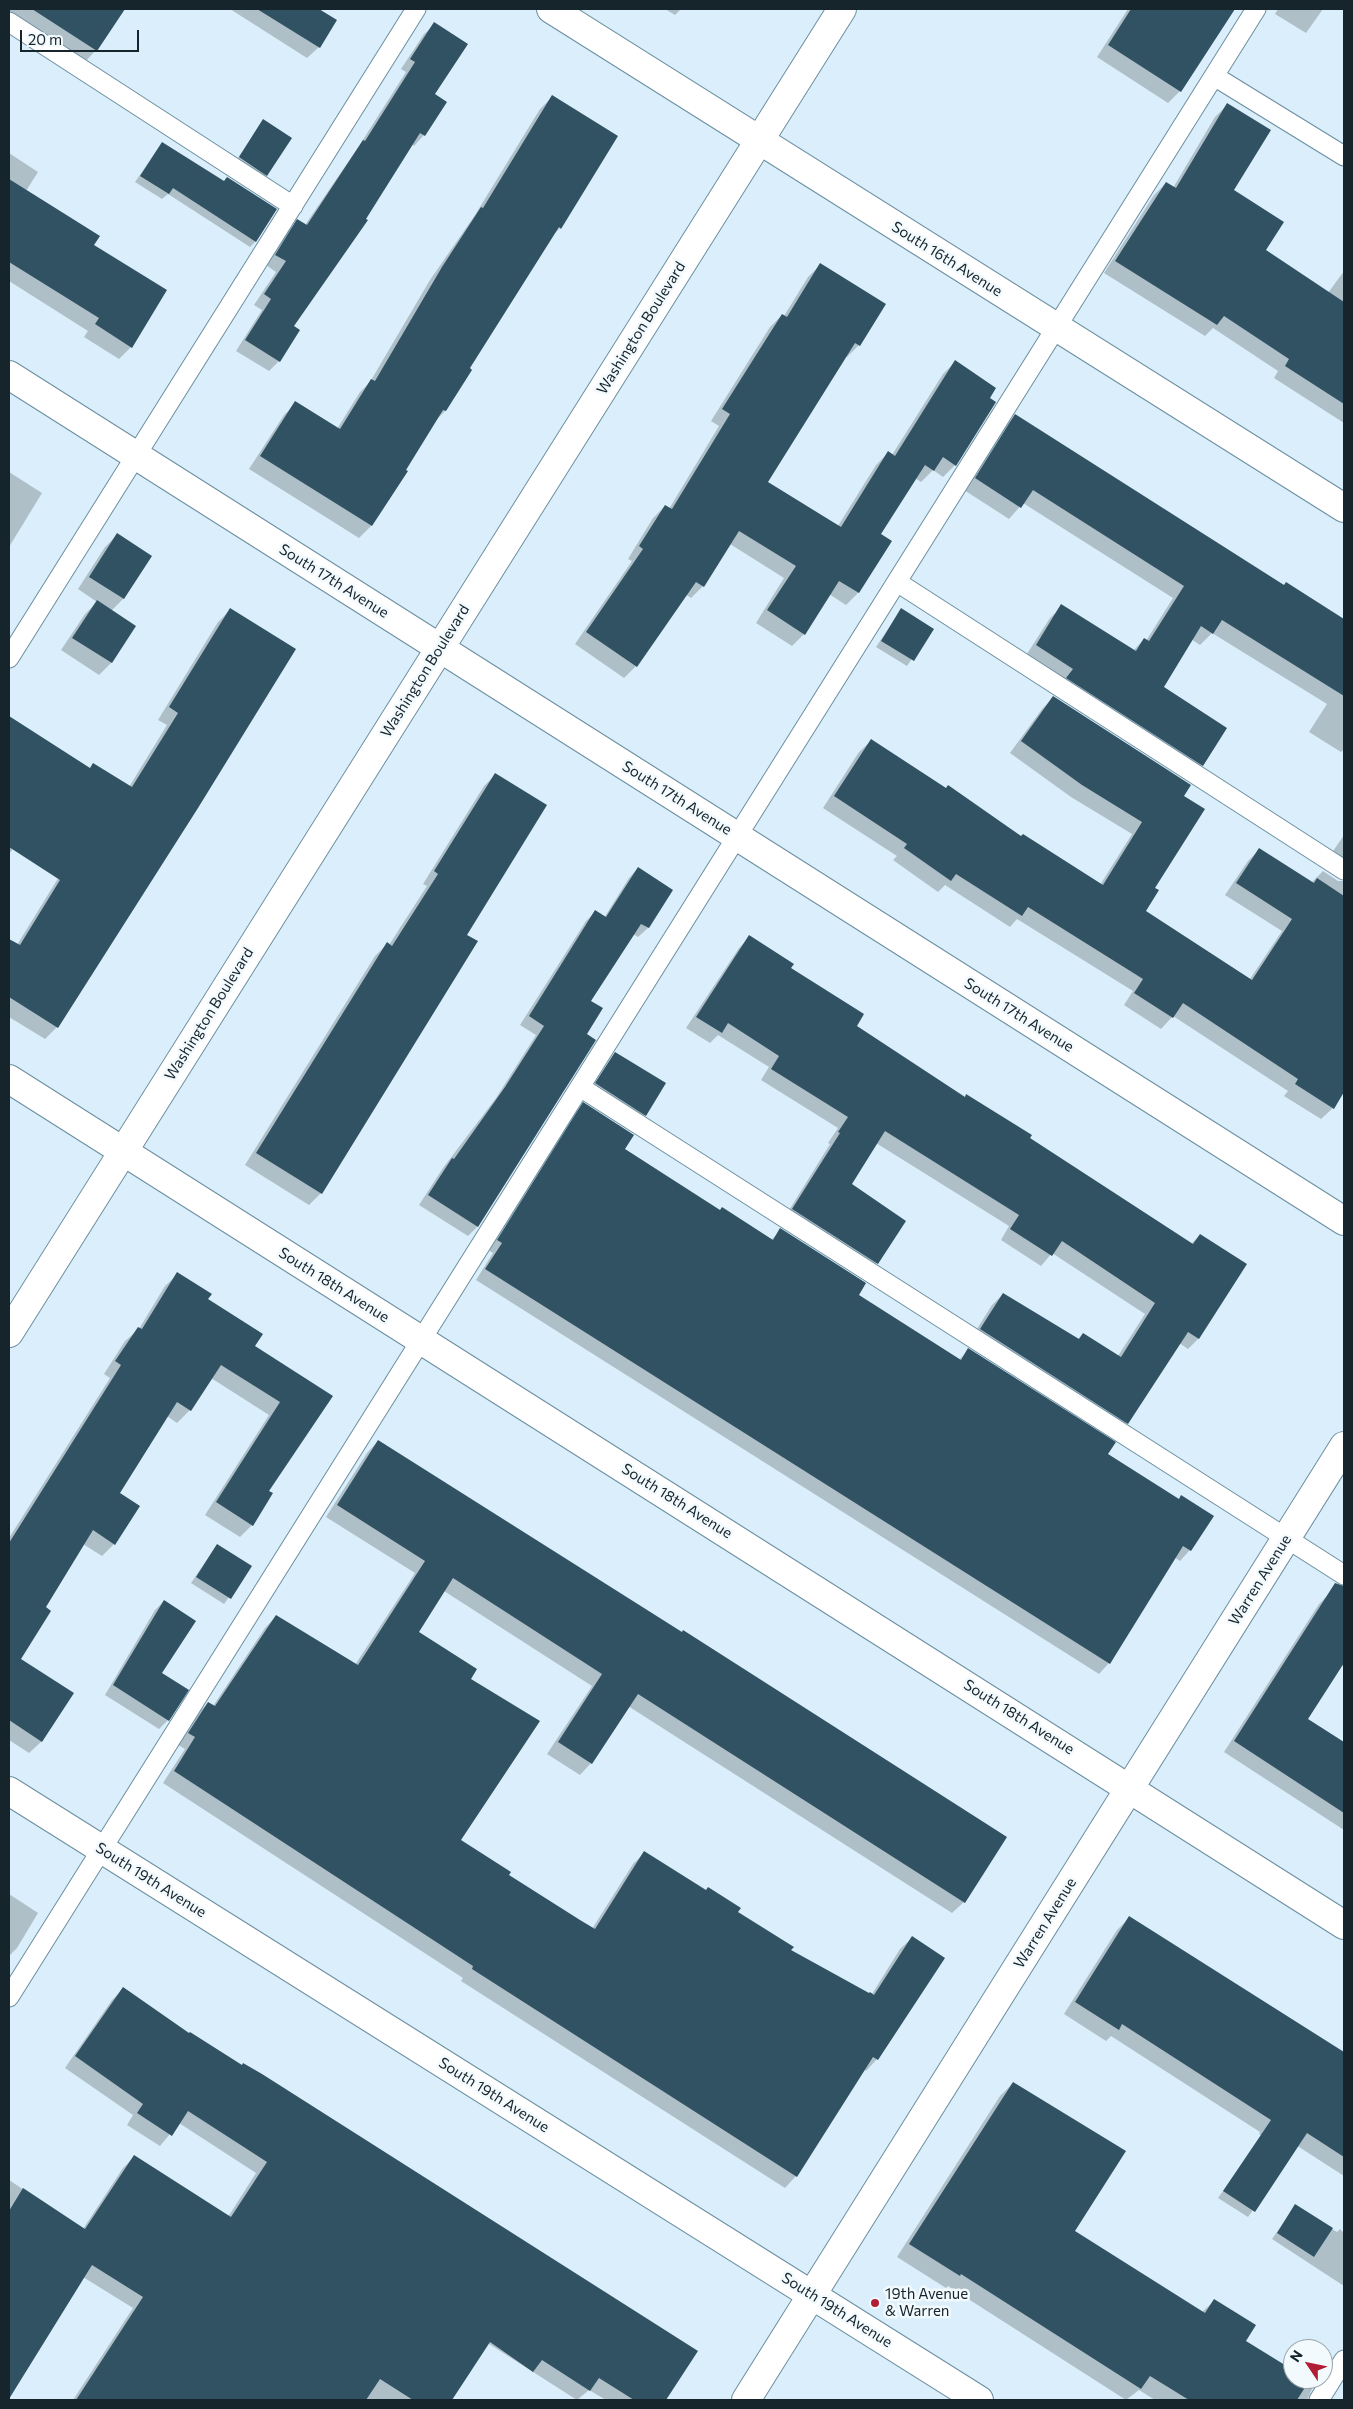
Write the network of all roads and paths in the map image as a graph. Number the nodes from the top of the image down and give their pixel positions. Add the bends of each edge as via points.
1 (416, 9) edge
2 (551, 9) edge
3 (842, 9) edge
4 (1256, 9) edge
5 (9, 22) edge
6 (1214, 76) junction
7 (759, 140) junction
8 (1344, 156) edge
9 (293, 206) junction
10 (1056, 327) junction
11 (9, 374) edge
12 (136, 455) junction
13 (1344, 508) edge
14 (897, 582) junction
15 (440, 648) junction
16 (9, 658) edge
17 (737, 836) junction
18 (1344, 870) edge
19 (9, 1079) edge
20 (580, 1087) junction
21 (123, 1152) junction
22 (1343, 1218) edge
23 (9, 1333) edge
24 (421, 1340) junction
25 (1344, 1446) edge
26 (1286, 1538) junction
27 (1344, 1575) edge
28 (1130, 1787) junction
29 (9, 1791) edge
30 (102, 1849) junction
31 (1344, 1924) edge
32 (9, 1997) edge
33 (812, 2294) junction
34 (1344, 2360) edge
35 (746, 2400) edge
36 (979, 2400) edge
37 (1319, 2400) edge

1 - 9 lane
2 - 7 street, South 16th Avenue
3 - 7 street, Washington Boulevard
4 - 6 lane
5 - 9 lane
6 - 8 lane
6 - 10 lane
7 - 10 street, South 16th Avenue
7 - 15 street, Washington Boulevard
9 - 12 lane
10 - 13 street, South 16th Avenue
10 - 14 lane
11 - 12 street, South 17th Avenue
12 - 15 street, South 17th Avenue
12 - 16 lane
14 - 17 lane
14 - 18 lane
15 - 17 street, South 17th Avenue
15 - 21 street, Washington Boulevard
17 - 20 lane
17 - 22 street, South 17th Avenue
19 - 21 street, South 18th Avenue
20 - 24 lane
20 - 26 lane
21 - 23 street, Washington Boulevard
21 - 24 street, South 18th Avenue
24 - 28 street, South 18th Avenue
24 - 30 lane
25 - 26 street, Warren Avenue
26 - 27 lane
26 - 28 street, Warren Avenue
28 - 31 street, South 18th Avenue
28 - 33 street, Warren Avenue
29 - 30 street, South 19th Avenue
30 - 32 lane
30 - 33 street, South 19th Avenue
33 - 35 street, Warren Avenue
33 - 36 street, South 19th Avenue
34 - 37 lane

